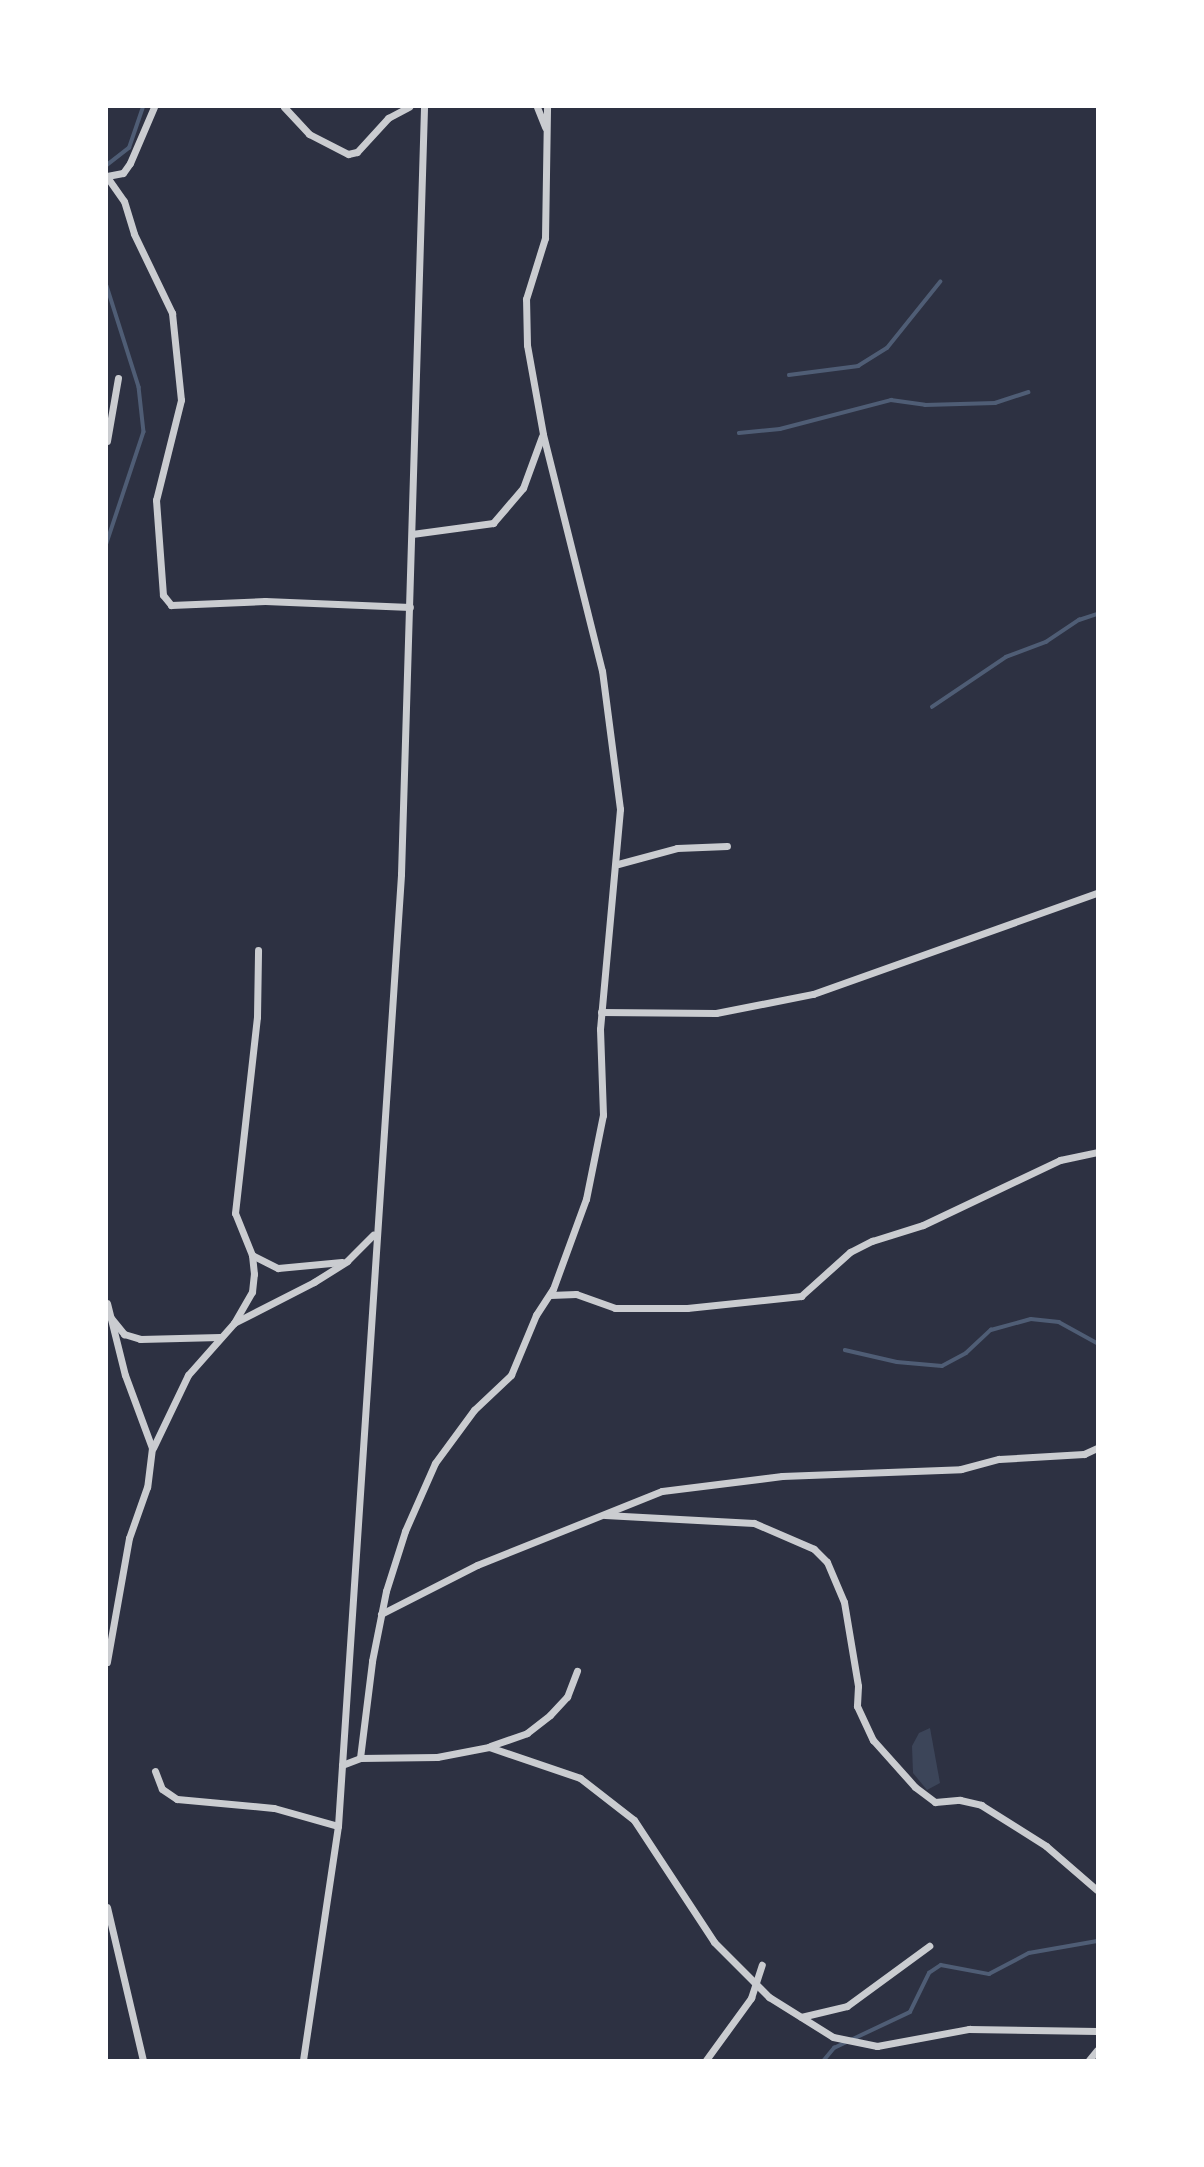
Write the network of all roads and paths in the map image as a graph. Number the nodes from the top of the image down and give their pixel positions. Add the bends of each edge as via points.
1 (154, 107) edge
2 (284, 107) edge
3 (409, 107) edge
4 (424, 107) edge
5 (537, 107) edge
6 (547, 107) edge
7 (547, 131) junction
8 (107, 176) edge
9 (118, 378) dead end
10 (543, 434) junction
11 (107, 441) edge
12 (411, 534) junction
13 (410, 607) junction
14 (727, 846) dead end
15 (618, 864) junction
16 (1097, 893) edge
17 (258, 950) dead end
18 (601, 1012) junction
19 (1097, 1152) edge
20 (374, 1233) junction
21 (252, 1255) junction
22 (347, 1261) junction
23 (550, 1295) junction
24 (107, 1303) edge
25 (110, 1316) junction
26 (234, 1323) junction
27 (220, 1337) junction
28 (152, 1448) junction
29 (1097, 1448) edge
30 (601, 1515) junction
31 (381, 1614) junction
32 (107, 1662) edge
33 (577, 1671) dead end
34 (489, 1746) junction
35 (359, 1758) junction
36 (342, 1765) junction
37 (155, 1771) dead end
38 (338, 1826) junction
39 (1097, 1890) edge
40 (107, 1907) edge
41 (929, 1946) dead end
42 (762, 1965) dead end
43 (755, 1984) junction
44 (799, 2017) junction
45 (1097, 2031) edge
46 (1097, 2050) edge
47 (143, 2060) edge
48 (303, 2060) edge
49 (706, 2060) edge
50 (1089, 2060) edge

1 - 8 street via 130,163 123,173
2 - 3 street via 309,134 348,154 357,152 388,118
4 - 12 street
5 - 7 street
6 - 7 street
7 - 10 street via 545,238 526,299 527,345
8 - 13 street via 124,201 134,234 172,313 181,400 156,500 163,595 171,605 265,601
9 - 11 street
10 - 12 street via 523,488 494,523
10 - 15 street via 602,671 620,809
12 - 13 street
13 - 20 street via 401,874
14 - 15 street via 677,848
15 - 18 street
16 - 18 street via 813,993 716,1013
17 - 21 street via 257,1017 235,1213
18 - 23 street via 605,1074 596,1157 586,1199
19 - 23 street via 1060,1160 923,1225 872,1241 850,1252 801,1296 727,1306 615,1308 576,1294
20 - 22 street
20 - 36 street
21 - 22 street via 278,1268 293,1269
21 - 26 street via 252,1292
22 - 26 street
23 - 31 street via 536,1315 511,1375 474,1410 435,1463 405,1531
24 - 25 street
25 - 27 street via 124,1334 140,1339
25 - 28 street
26 - 27 street
27 - 28 street via 188,1375
28 - 32 street via 147,1488 129,1538
29 - 30 street via 1084,1454 999,1459 961,1469 794,1475 678,1488
30 - 31 street via 477,1565
30 - 39 street via 754,1523 814,1549 827,1562 844,1602 857,1706 873,1740 915,1787 935,1801 981,1805 1046,1846
31 - 35 street
33 - 34 street via 566,1697 550,1715 527,1733
34 - 35 street via 437,1757
34 - 43 street via 580,1777 627,1813 657,1849 701,1928
35 - 36 street
36 - 38 street
37 - 38 street via 162,1789 177,1799 274,1808
38 - 48 street
40 - 47 street
41 - 44 street via 847,2006
42 - 43 street
43 - 44 street
43 - 49 street via 751,1997
44 - 45 street via 820,2032 877,2046 970,2029
46 - 50 street

